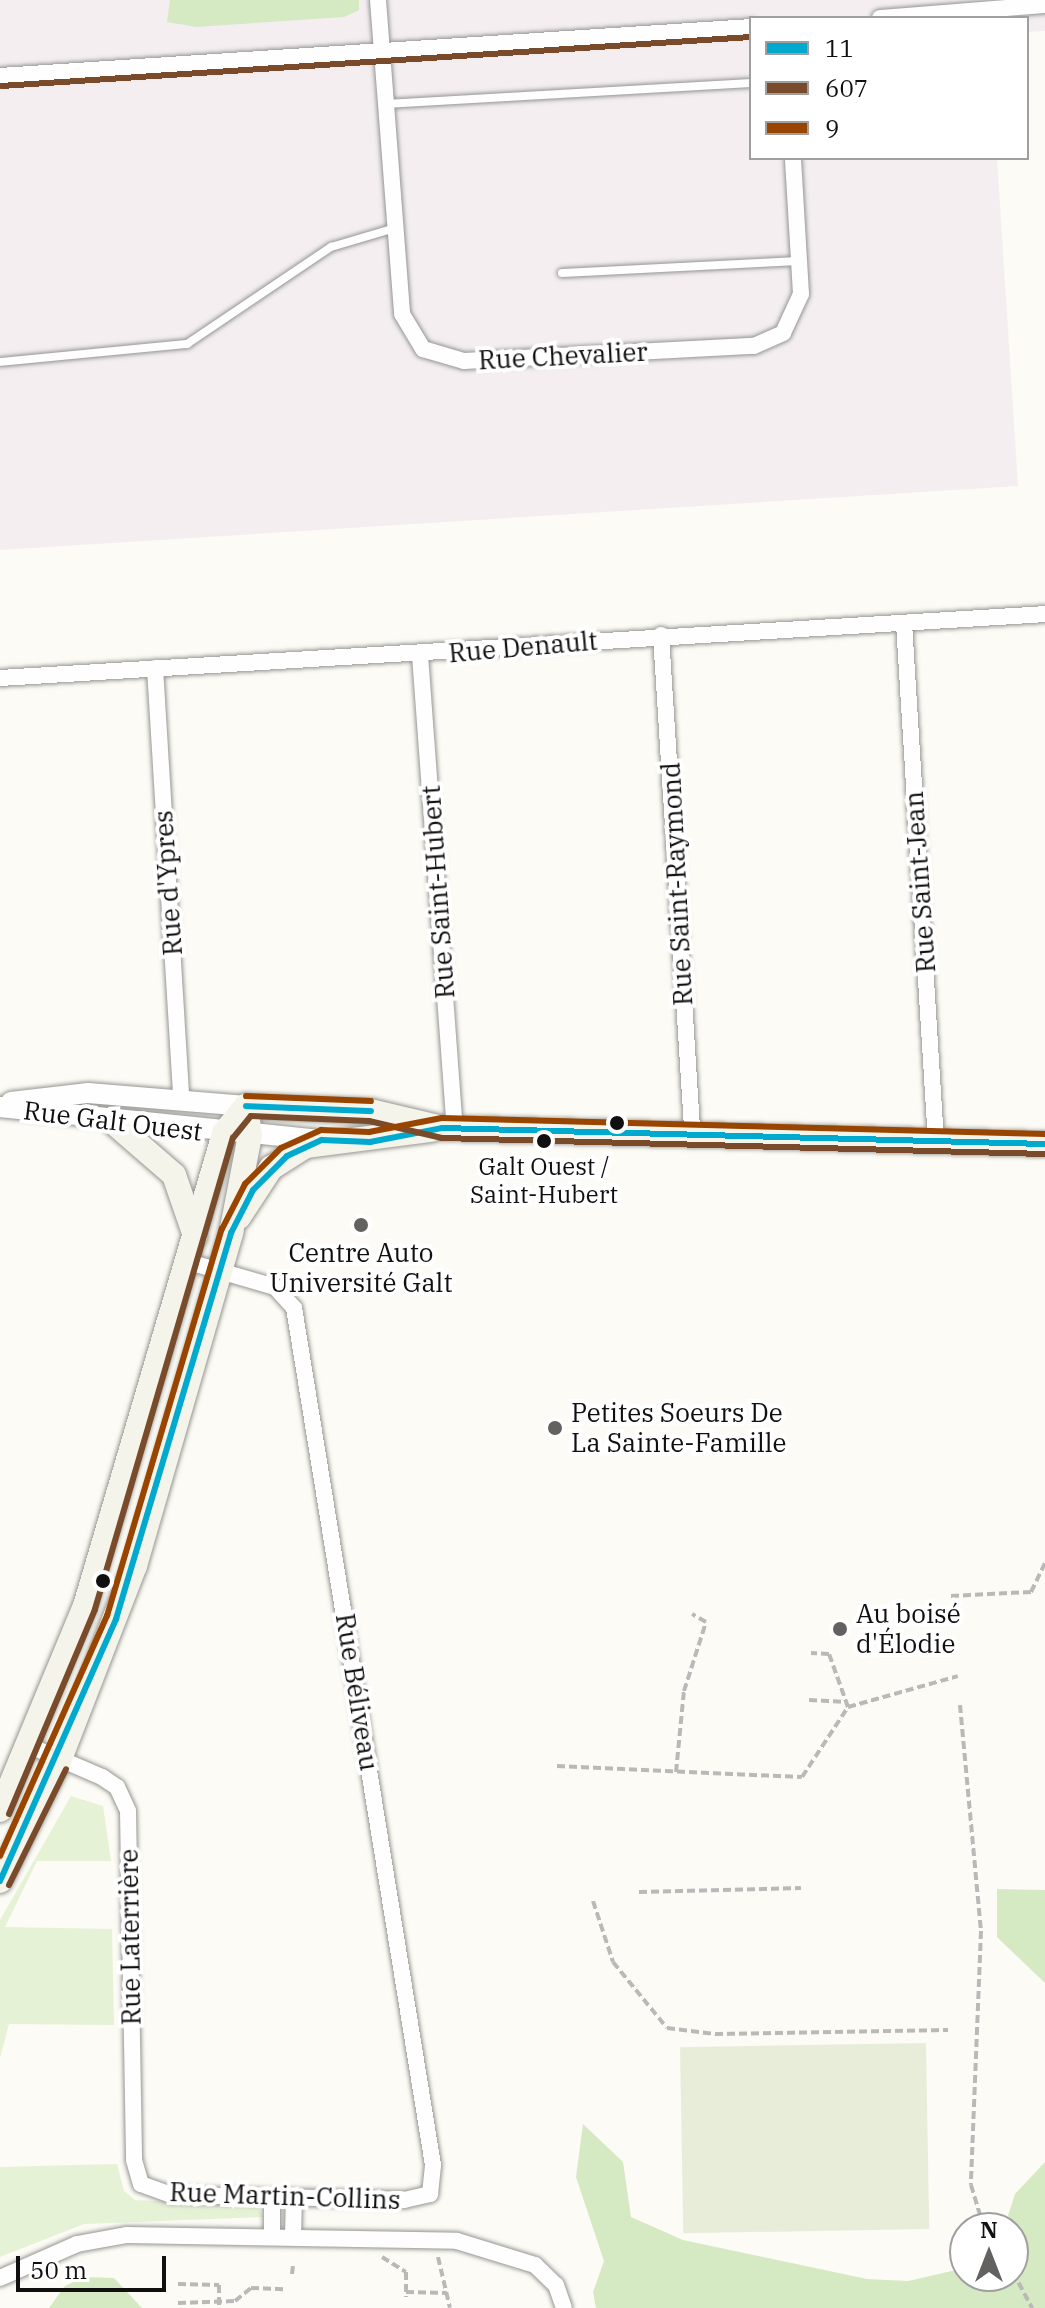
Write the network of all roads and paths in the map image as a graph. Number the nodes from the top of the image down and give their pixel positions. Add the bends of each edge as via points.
1 (378, 0) edge
2 (1045, 5) edge
3 (905, 16) edge
4 (749, 27) edge
5 (381, 49) junction
6 (0, 76) edge
7 (749, 83) edge
8 (385, 104) junction
9 (793, 160) edge
10 (395, 228) junction
11 (799, 261) junction
12 (562, 273) dead end
13 (0, 362) edge
14 (1045, 614) edge
15 (904, 623) junction
16 (661, 635) junction
17 (420, 655) junction
18 (155, 668) junction
19 (0, 678) edge
20 (181, 1098) junction
21 (0, 1105) edge
22 (246, 1106) junction
23 (114, 1123) junction
24 (448, 1128) junction
25 (224, 1133) junction
26 (692, 1133) junction
27 (250, 1135) junction
28 (322, 1140) junction
29 (936, 1142) junction
30 (1045, 1144) edge
31 (231, 1233) junction
32 (196, 1238) junction
33 (189, 1262) junction
34 (221, 1271) junction
35 (1045, 1563) edge
36 (951, 1596) dead end
37 (692, 1614) dead end
38 (811, 1653) dead end
39 (958, 1676) dead end
40 (809, 1700) dead end
41 (847, 1704) junction
42 (960, 1705) dead end
43 (30, 1746) junction
44 (60, 1759) junction
45 (557, 1766) dead end
46 (676, 1772) junction
47 (0, 1810) edge
48 (0, 1881) edge
49 (801, 1888) dead end
50 (639, 1892) dead end
51 (593, 1901) dead end
52 (948, 2030) dead end
53 (141, 2184) joint
54 (430, 2194) joint
55 (272, 2197) junction
56 (294, 2197) junction
57 (979, 2212) edge
58 (272, 2237) junction
59 (293, 2237) junction
60 (437, 2254) dead end
61 (382, 2257) dead end
62 (293, 2266) dead end
63 (292, 2274) dead end
64 (0, 2278) edge
65 (178, 2284) dead end
66 (284, 2289) dead end
67 (447, 2293) junction
68 (178, 2303) dead end
69 (219, 2305) edge
70 (450, 2308) edge
71 (564, 2308) edge

1 - 5 street, Rue Chevalier
2 - 3 street
4 - 5 street
5 - 6 street
5 - 8 street, Rue Chevalier
7 - 8 lane
8 - 10 street, Rue Chevalier
9 - 11 street, Rue Chevalier
10 - 11 street, Rue Chevalier via 402,314 423,349 464,361 754,346 783,333 801,294
10 - 13 lane via 331,247 187,344
11 - 12 lane
14 - 15 street, Rue Denault
15 - 16 street, Rue Denault
15 - 29 street, Rue Saint-Jean
16 - 17 street, Rue Denault
16 - 26 street, Rue Saint-Raymond
17 - 18 street, Rue Denault
17 - 24 street, Rue Saint-Hubert
18 - 19 street, Rue Denault
18 - 20 street, Rue d'Ypres
20 - 21 street, Rue Galt Ouest via 88,1093
20 - 22 street, Rue Galt Ouest
21 - 23 street, Rue Galt Ouest
22 - 24 main road, Rue Galt Ouest via 370,1111
22 - 25 main road
22 - 27 main road
23 - 25 street, Rue Galt Ouest
23 - 32 main road via 174,1175
24 - 26 main road, Rue Galt Ouest
24 - 28 main road via 370,1142
25 - 27 street, Rue Galt Ouest
25 - 32 main road
26 - 29 main road, Rue Galt Ouest
27 - 28 street, Rue Galt Ouest
27 - 31 main road
28 - 31 main road via 271,1168
29 - 30 main road, Rue Galt Ouest
31 - 34 main road
32 - 33 main road
33 - 34 street, Rue Béliveau
33 - 43 main road via 106,1545
34 - 44 main road via 135,1566
34 - 54 street, Rue Béliveau via 275,1287 289,1297 298,1323 433,2165
35 - 36 path via 1031,1592
37 - 46 path via 706,1622 684,1691
38 - 41 path via 829,1654
39 - 41 path
40 - 41 path
41 - 46 path via 802,1777
42 - 57 path via 981,1931 971,2185
43 - 44 street, Rue Laterrière
43 - 47 main road
44 - 48 main road
44 - 53 street, Rue Laterrière via 117,1787 128,1811 134,2160
45 - 46 path
49 - 50 path
51 - 52 path via 613,1962 667,2028 705,2034
53 - 55 street, Rue Martin-Collins via 166,2195
54 - 56 street, Rue Martin-Collins via 404,2200
55 - 56 street, Rue Martin-Collins
55 - 58 street
56 - 59 street
58 - 59 street
58 - 64 street via 114,2236 58,2250
59 - 71 street via 497,2248 547,2275
60 - 67 path
61 - 67 path via 406,2272 406,2294
62 - 63 path
65 - 69 path via 219,2285
66 - 69 path via 251,2288
67 - 70 path
68 - 69 path

